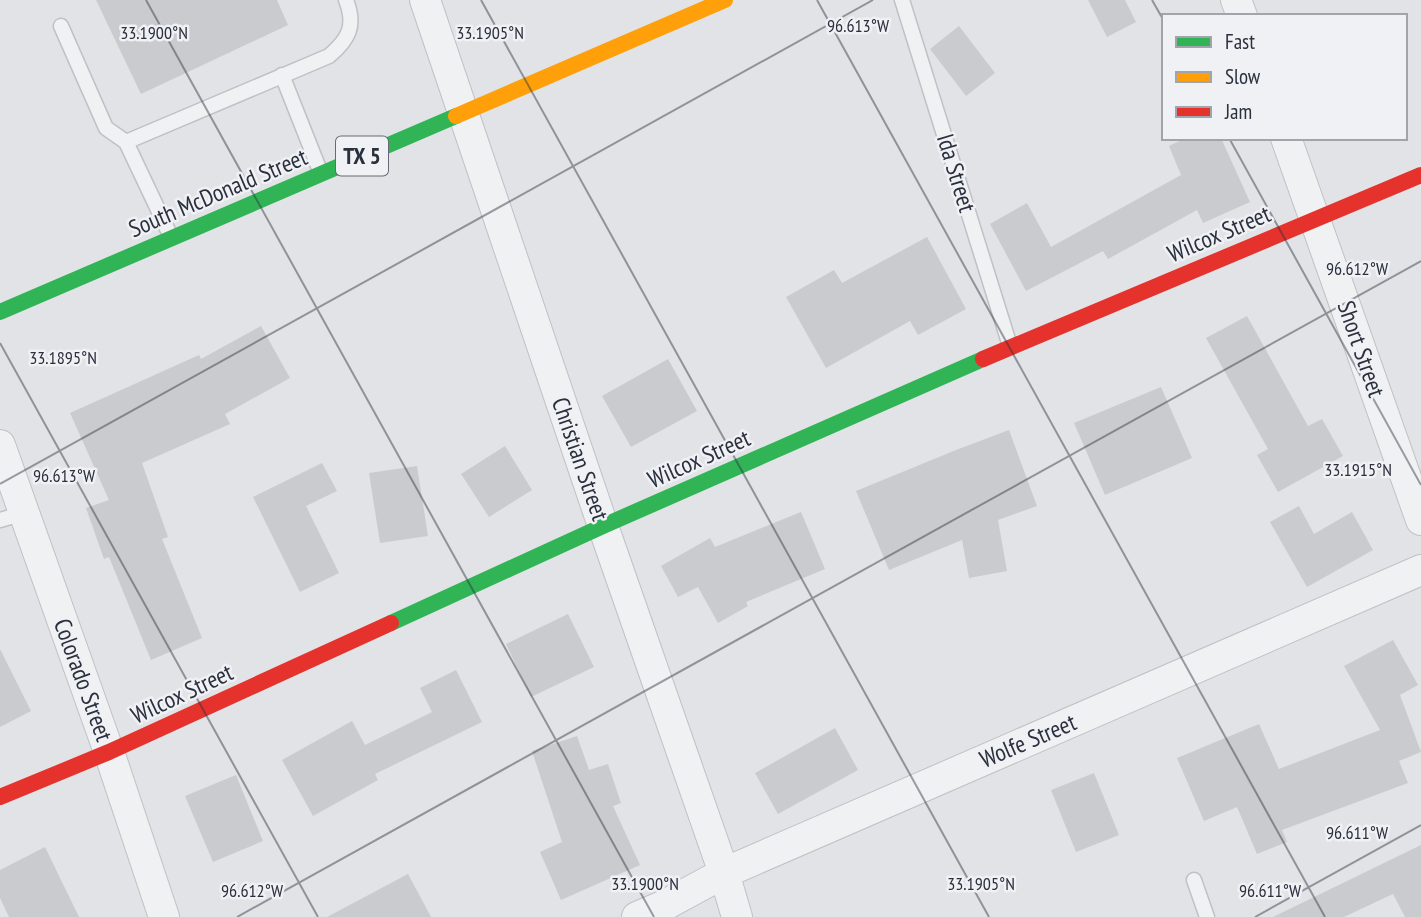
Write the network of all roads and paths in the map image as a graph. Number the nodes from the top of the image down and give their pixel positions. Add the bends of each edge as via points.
1 (346, 0) edge
2 (425, 0) edge
3 (725, 0) edge
4 (902, 0) edge
5 (61, 26) dead end
6 (282, 75) junction
7 (463, 112) junction
8 (1287, 140) edge
9 (126, 142) junction
10 (321, 173) junction
11 (1421, 175) edge
12 (1315, 218) junction
13 (171, 237) junction
14 (0, 312) edge
15 (1010, 347) junction
16 (0, 444) edge
17 (12, 516) edge
18 (1421, 520) edge
19 (603, 526) junction
20 (1421, 570) edge
21 (109, 752) junction
22 (0, 797) edge
23 (724, 873) junction
24 (1194, 880) dead end
25 (163, 917) edge
26 (637, 917) edge
27 (737, 917) edge
28 (1208, 917) edge

1 - 6 lane via 350,12 346,39 329,57
2 - 7 street, Christian Street
3 - 7 street, South McDonald Street / TX 5
4 - 15 lane, Ida Street
5 - 9 lane via 106,128
6 - 9 lane
6 - 10 lane
7 - 10 street, South McDonald Street / TX 5
7 - 19 street, Christian Street
8 - 12 street, Short Street
9 - 13 lane
10 - 13 street, South McDonald Street / TX 5
11 - 12 street, Wilcox Street
12 - 15 street, Wilcox Street
12 - 18 street, Short Street
13 - 14 street, South McDonald Street / TX 5
15 - 19 street, Wilcox Street
16 - 17 street, Colorado Street
17 - 21 street, Colorado Street
19 - 21 street, Wilcox Street
19 - 23 street, Christian Street
20 - 23 street, Wolfe Street
21 - 22 street, Wilcox Street
21 - 25 street, Colorado Street
23 - 26 street, Wolfe Street
23 - 27 street, Christian Street
24 - 28 lane

